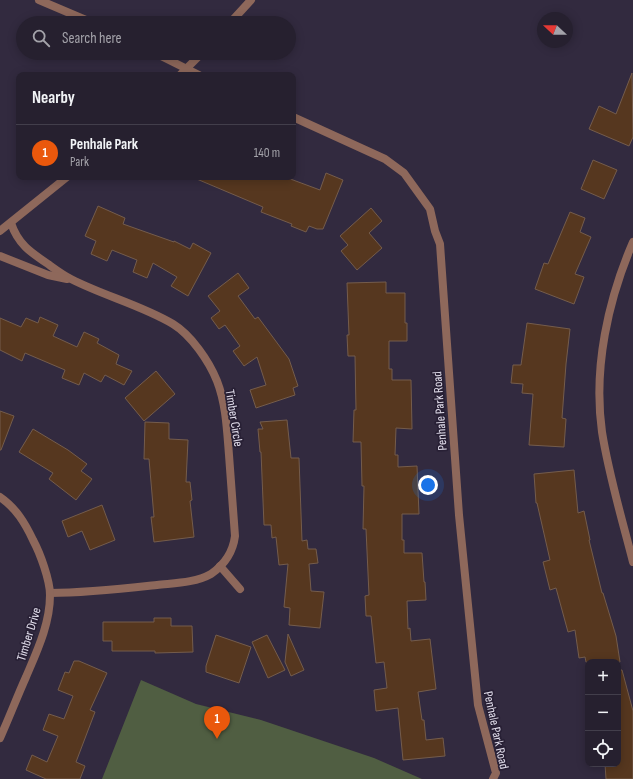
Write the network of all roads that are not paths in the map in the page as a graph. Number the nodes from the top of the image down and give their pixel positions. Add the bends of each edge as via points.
1 (39, 0) edge
2 (251, 0) edge
3 (77, 16) edge
4 (236, 16) edge
5 (165, 60) edge
6 (195, 60) edge
7 (184, 72) edge
8 (296, 118) edge
9 (63, 180) edge
10 (11, 223) junction
11 (0, 231) edge
12 (633, 242) edge
13 (0, 256) edge
14 (70, 279) junction
15 (0, 497) edge
16 (633, 562) edge
17 (220, 566) junction
18 (240, 589) dead end
19 (50, 593) junction
20 (0, 738) edge
21 (493, 779) edge

1 - 3 street
2 - 4 street
5 - 7 street
6 - 7 street
8 - 21 street, Penhale Park Road via 385,159 404,173 430,209 440,244 459,515 477,697 496,773
9 - 10 street
10 - 11 street
10 - 14 street, Timber Circle via 23,246
12 - 16 street via 617,281 610,307 603,347 600,412 607,456
13 - 14 street, Timber Circle via 48,275
14 - 17 street, Timber Circle via 152,313 174,325 192,341 212,370 226,419 235,536 234,547
15 - 19 street, Timber Drive via 23,521 38,548
17 - 18 street
17 - 19 street, Timber Circle via 211,574 190,581 88,592
19 - 20 street, Timber Drive via 49,611 37,650

